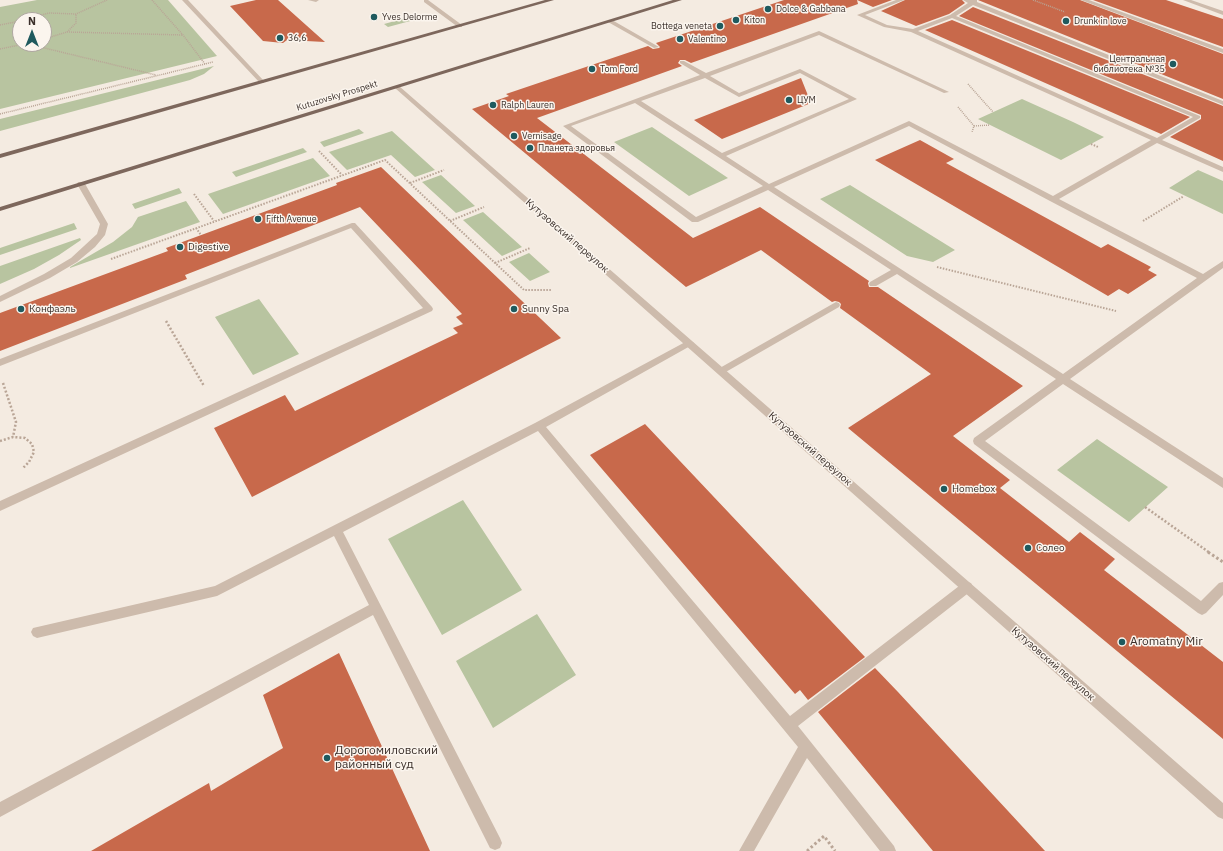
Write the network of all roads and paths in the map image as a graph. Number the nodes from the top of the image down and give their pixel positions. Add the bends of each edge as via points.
1 (107, 0) edge
2 (152, 0) edge
3 (185, 0) edge
4 (311, 0) edge
5 (316, 0) edge
6 (551, 0) edge
7 (679, 0) edge
8 (901, 0) edge
9 (1084, 0) edge
10 (1186, 0) edge
11 (426, 1) edge
12 (971, 1) edge
13 (52, 13) edge
14 (1223, 13) edge
15 (76, 14) junction
16 (952, 16) junction
17 (610, 21) junction
18 (12, 22) edge
19 (0, 24) edge
20 (460, 26) junction
21 (913, 31) junction
22 (67, 32) junction
23 (183, 35) junction
24 (52, 36) edge
25 (12, 46) edge
26 (656, 47) dead end
27 (0, 49) edge
28 (52, 50) edge
29 (1223, 51) edge
30 (682, 62) dead end
31 (157, 75) junction
32 (705, 75) junction
33 (262, 82) junction
34 (397, 87) junction
35 (946, 92) joint
36 (636, 101) junction
37 (1223, 103) edge
38 (0, 114) edge
39 (990, 125) dead end
40 (974, 126) junction
41 (1156, 141) junction
42 (951, 146) junction
43 (319, 151) dead end
44 (0, 156) edge
45 (721, 156) junction
46 (444, 170) dead end
47 (1223, 170) edge
48 (342, 175) junction
49 (410, 183) junction
50 (81, 184) junction
51 (768, 186) junction
52 (194, 194) dead end
53 (1184, 196) dead end
54 (1053, 199) junction
55 (484, 207) dead end
56 (0, 209) edge
57 (450, 221) junction
58 (214, 222) junction
59 (196, 228) junction
60 (201, 235) dead end
61 (1120, 235) junction
62 (530, 248) dead end
63 (107, 260) dead end
64 (495, 263) junction
65 (1223, 264) edge
66 (897, 270) junction
67 (1203, 278) junction
68 (873, 284) dead end
69 (552, 290) dead end
70 (0, 298) edge
71 (155, 302) junction
72 (836, 305) dead end
73 (1147, 318) junction
74 (688, 343) junction
75 (0, 363) edge
76 (721, 371) junction
77 (1062, 379) junction
78 (2, 380) dead end
79 (216, 407) junction
80 (540, 426) junction
81 (13, 438) junction
82 (0, 440) edge
83 (19, 472) dead end
84 (1223, 484) edge
85 (0, 506) edge
86 (1145, 507) dead end
87 (337, 530) junction
88 (1223, 562) edge
89 (1223, 587) edge
90 (967, 588) junction
91 (376, 607) junction
92 (37, 632) dead end
93 (789, 725) junction
94 (806, 747) junction
95 (0, 810) edge
96 (1223, 812) edge
97 (496, 843) dead end
98 (746, 851) edge
99 (807, 851) edge
100 (835, 851) edge
101 (889, 851) edge

1 - 15 path
2 - 23 path
3 - 33 street
4 - 5 street
6 - 20 main road
7 - 17 main road, Kutuzovsky Prospekt
8 - 21 street via 860,15 886,26
9 - 29 street
10 - 14 street
11 - 20 street
12 - 16 street
12 - 37 street
13 - 15 path
15 - 22 path via 76,23
16 - 21 street
16 - 41 street via 1198,117
17 - 26 street
17 - 34 main road, Kutuzovsky Prospekt
18 - 19 path
20 - 33 main road
21 - 41 street
22 - 23 path
22 - 24 path
23 - 31 path via 205,64
25 - 27 path
28 - 31 path
30 - 32 street
31 - 38 path
32 - 35 street via 819,33
32 - 36 street
32 - 45 street via 739,95 800,71 854,99
33 - 44 main road
34 - 50 main road, Kutuzovsky Prospekt
34 - 74 street, Кутузовский переулок
35 - 40 path
36 - 45 street
36 - 51 street via 566,126 695,220
39 - 40 path
40 - 42 path via 971,136
41 - 47 street
41 - 54 street
42 - 51 street via 908,123
42 - 54 street
43 - 48 path
45 - 51 street
46 - 49 path
48 - 49 path via 385,160
48 - 58 path
49 - 57 path
50 - 56 main road, Kutuzovsky Prospekt
50 - 70 street via 104,224 101,235 74,260
51 - 66 street
52 - 58 path
53 - 61 path
54 - 61 street
55 - 57 path
57 - 64 path
58 - 59 path
59 - 60 path
59 - 63 path
61 - 67 street
62 - 64 path
64 - 69 path via 524,290
65 - 67 street
66 - 68 street
66 - 73 path via 912,261
66 - 77 street
67 - 73 street
71 - 75 street
71 - 79 path
71 - 79 street via 352,225 429,309
72 - 76 street
73 - 77 street
74 - 76 street, Кутузовский переулок
74 - 80 street
76 - 90 street, Кутузовский переулок
77 - 84 street
77 - 89 street via 978,441 1202,609
78 - 81 path via 16,422
79 - 85 street
80 - 87 street
80 - 93 street
81 - 82 path
81 - 83 path via 25,438 32,444 34,452
86 - 88 path
87 - 91 street
87 - 92 street via 217,591
90 - 93 street
90 - 96 street, Кутузовский переулок
91 - 95 street
91 - 97 street
93 - 94 street
94 - 98 street
94 - 101 street
99 - 100 path via 824,836

